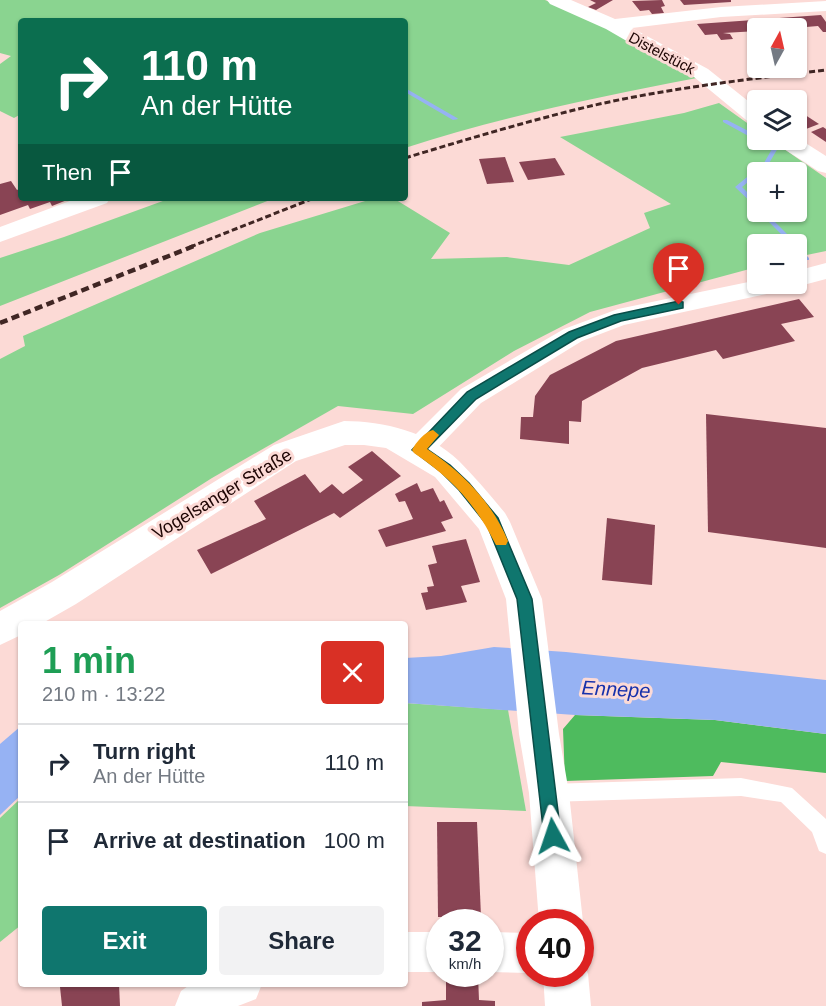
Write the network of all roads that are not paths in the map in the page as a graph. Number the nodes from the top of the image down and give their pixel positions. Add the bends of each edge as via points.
1 (556, 0) edge
2 (826, 6) edge
3 (613, 25) junction
4 (747, 111) edge
5 (801, 150) edge
6 (826, 166) edge
7 (91, 201) edge
8 (0, 235) edge
9 (826, 271) edge
10 (807, 276) edge
11 (747, 290) edge
12 (418, 450) junction
13 (0, 629) edge
14 (549, 793) junction
15 (826, 844) edge
16 (560, 909) edge
17 (408, 952) edge
18 (426, 952) edge
19 (234, 987) edge
20 (566, 987) edge
21 (196, 1006) edge
22 (568, 1006) edge

1 - 3 street, Distelstück
2 - 3 street via 721,12
3 - 4 street, Distelstück via 701,73
5 - 6 street
7 - 8 street
9 - 10 street
11 - 12 street via 618,318 573,335 471,396
12 - 13 street, Vogelsanger Straße via 392,437 344,433 285,453
12 - 14 street, Vogelsanger Straße via 446,468 493,522 524,599
14 - 15 lane via 741,787 785,794 820,826
14 - 16 street, Vogelsanger Straße
17 - 18 street
19 - 21 street
20 - 22 street

